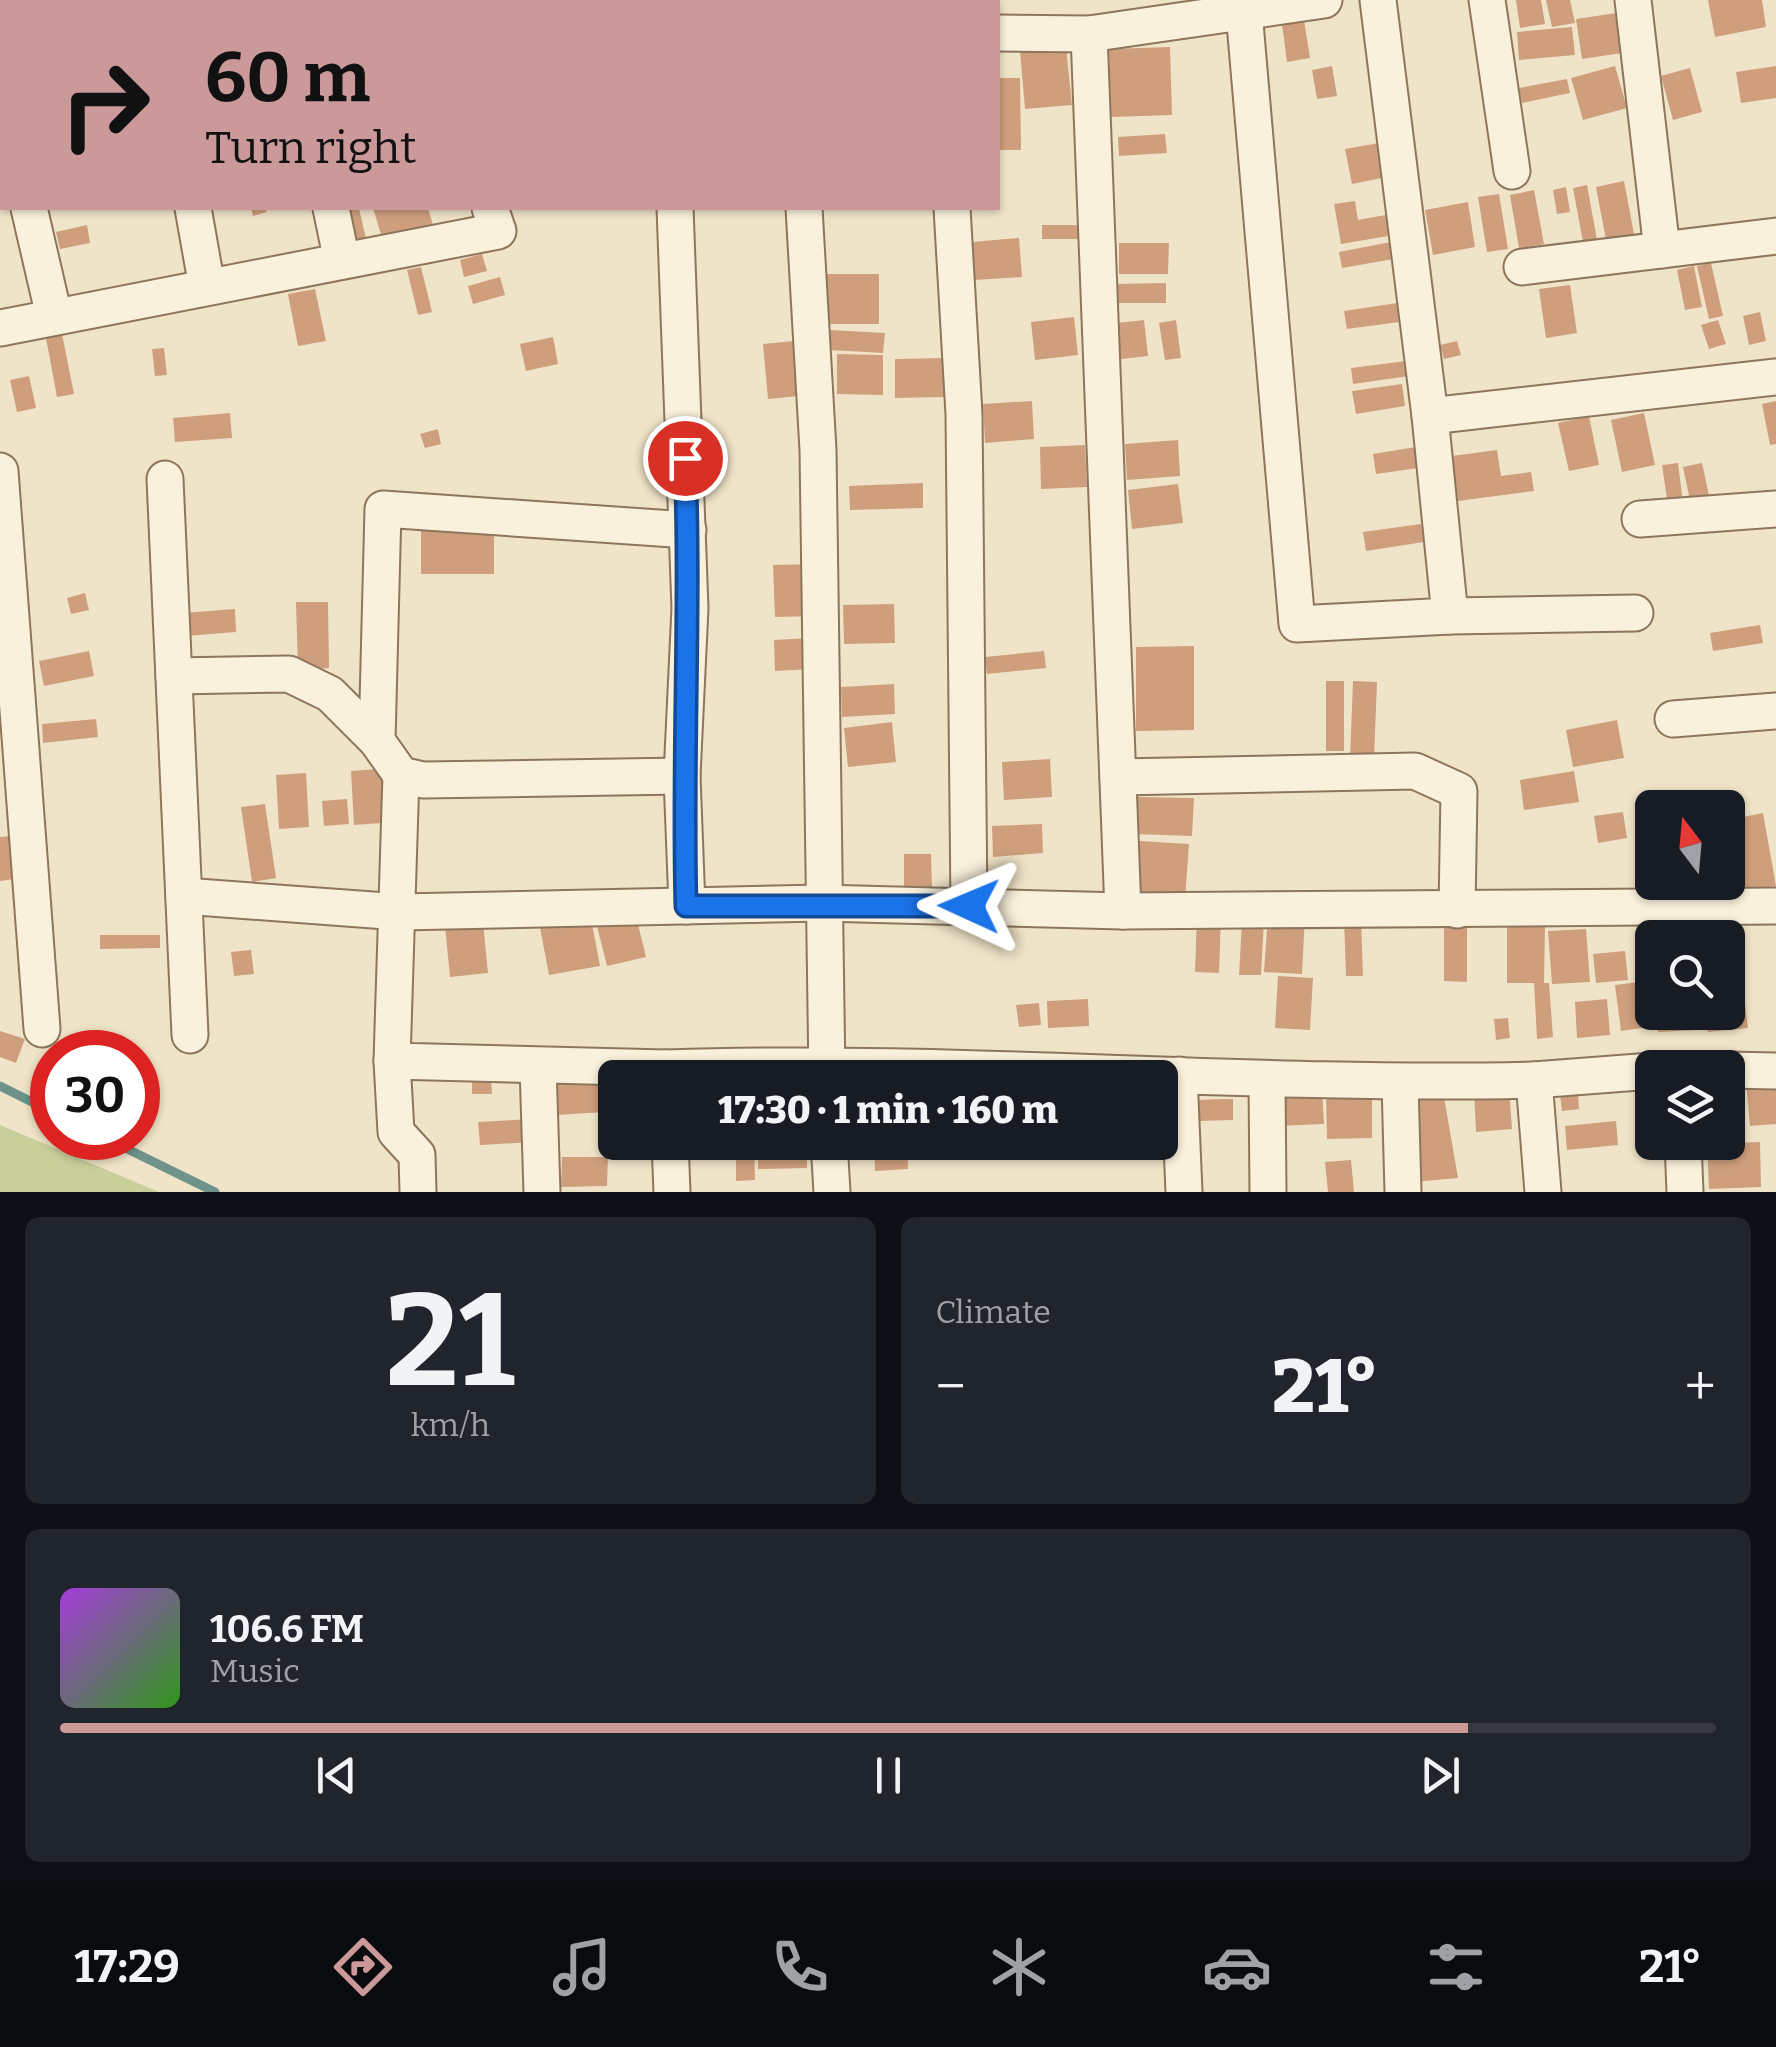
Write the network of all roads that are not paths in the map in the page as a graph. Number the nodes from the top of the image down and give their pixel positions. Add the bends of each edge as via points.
1 (1324, 0) edge
2 (1378, 0) edge
3 (1487, 0) edge
4 (1632, 0) edge
5 (1243, 6) edge
6 (1000, 34) edge
7 (1089, 34) junction
8 (1512, 172) dead end
9 (30, 210) edge
10 (193, 210) edge
11 (331, 210) edge
12 (491, 210) edge
13 (675, 210) edge
14 (804, 210) edge
15 (952, 210) edge
16 (1776, 236) edge
17 (1662, 250) junction
18 (342, 261) junction
19 (1522, 268) dead end
20 (207, 287) junction
21 (54, 316) junction
22 (0, 328) edge
23 (1776, 377) edge
24 (1430, 416) junction
25 (1, 478) edge
26 (165, 479) dead end
27 (1776, 509) edge
28 (1640, 520) dead end
29 (688, 530) junction
30 (1635, 613) dead end
31 (1450, 616) junction
32 (174, 676) junction
33 (1776, 712) edge
34 (1673, 719) dead end
35 (376, 741) junction
36 (401, 775) junction
37 (682, 776) junction
38 (1118, 777) junction
39 (184, 896) junction
40 (822, 903) junction
41 (686, 906) junction
42 (969, 906) junction
43 (1776, 906) edge
44 (1123, 910) junction
45 (1457, 910) junction
46 (400, 912) junction
47 (42, 1029) dead end
48 (190, 1034) dead end
49 (827, 1060) edge
50 (392, 1061) junction
51 (538, 1066) junction
52 (598, 1069) edge
53 (1745, 1070) edge
54 (1776, 1071) edge
55 (1635, 1072) edge
56 (1179, 1075) joint
57 (1268, 1080) junction
58 (1534, 1080) junction
59 (1400, 1083) junction
60 (671, 1160) edge
61 (830, 1160) edge
62 (1684, 1160) edge
63 (418, 1192) edge
64 (542, 1192) edge
65 (672, 1192) edge
66 (832, 1192) edge
67 (1184, 1192) edge
68 (1268, 1192) edge
69 (1404, 1192) edge
70 (1543, 1192) edge
71 (1686, 1192) edge

1 - 5 street
2 - 24 street
3 - 8 street
4 - 17 street
5 - 7 street
5 - 31 street via 1297,624
6 - 7 street
7 - 38 street
9 - 21 street
10 - 20 street
11 - 18 street
12 - 18 street via 498,230
13 - 29 street
14 - 40 street via 818,450
15 - 42 street via 964,414
16 - 17 street
17 - 19 street
18 - 20 street
20 - 21 street
21 - 22 street
23 - 24 street
24 - 31 street
25 - 47 street
26 - 32 street
27 - 28 street
29 - 35 street via 383,509
29 - 37 street
30 - 31 street
32 - 35 street via 290,674 330,694
32 - 39 street
33 - 34 street
35 - 36 street
36 - 37 street
36 - 46 street
37 - 41 street
38 - 44 street
38 - 45 street via 1415,771 1459,791
39 - 46 street
39 - 48 street
40 - 41 street
40 - 42 street
40 - 49 street
41 - 46 street
42 - 44 street
43 - 45 street
44 - 45 street
46 - 50 street
50 - 51 street
50 - 63 street via 396,1132 417,1155
51 - 52 street
51 - 64 street
53 - 54 street
55 - 58 street
56 - 57 street
56 - 67 street
57 - 59 street
57 - 68 street
58 - 59 street
58 - 70 street
59 - 69 street
60 - 65 street
61 - 66 street
62 - 71 street

